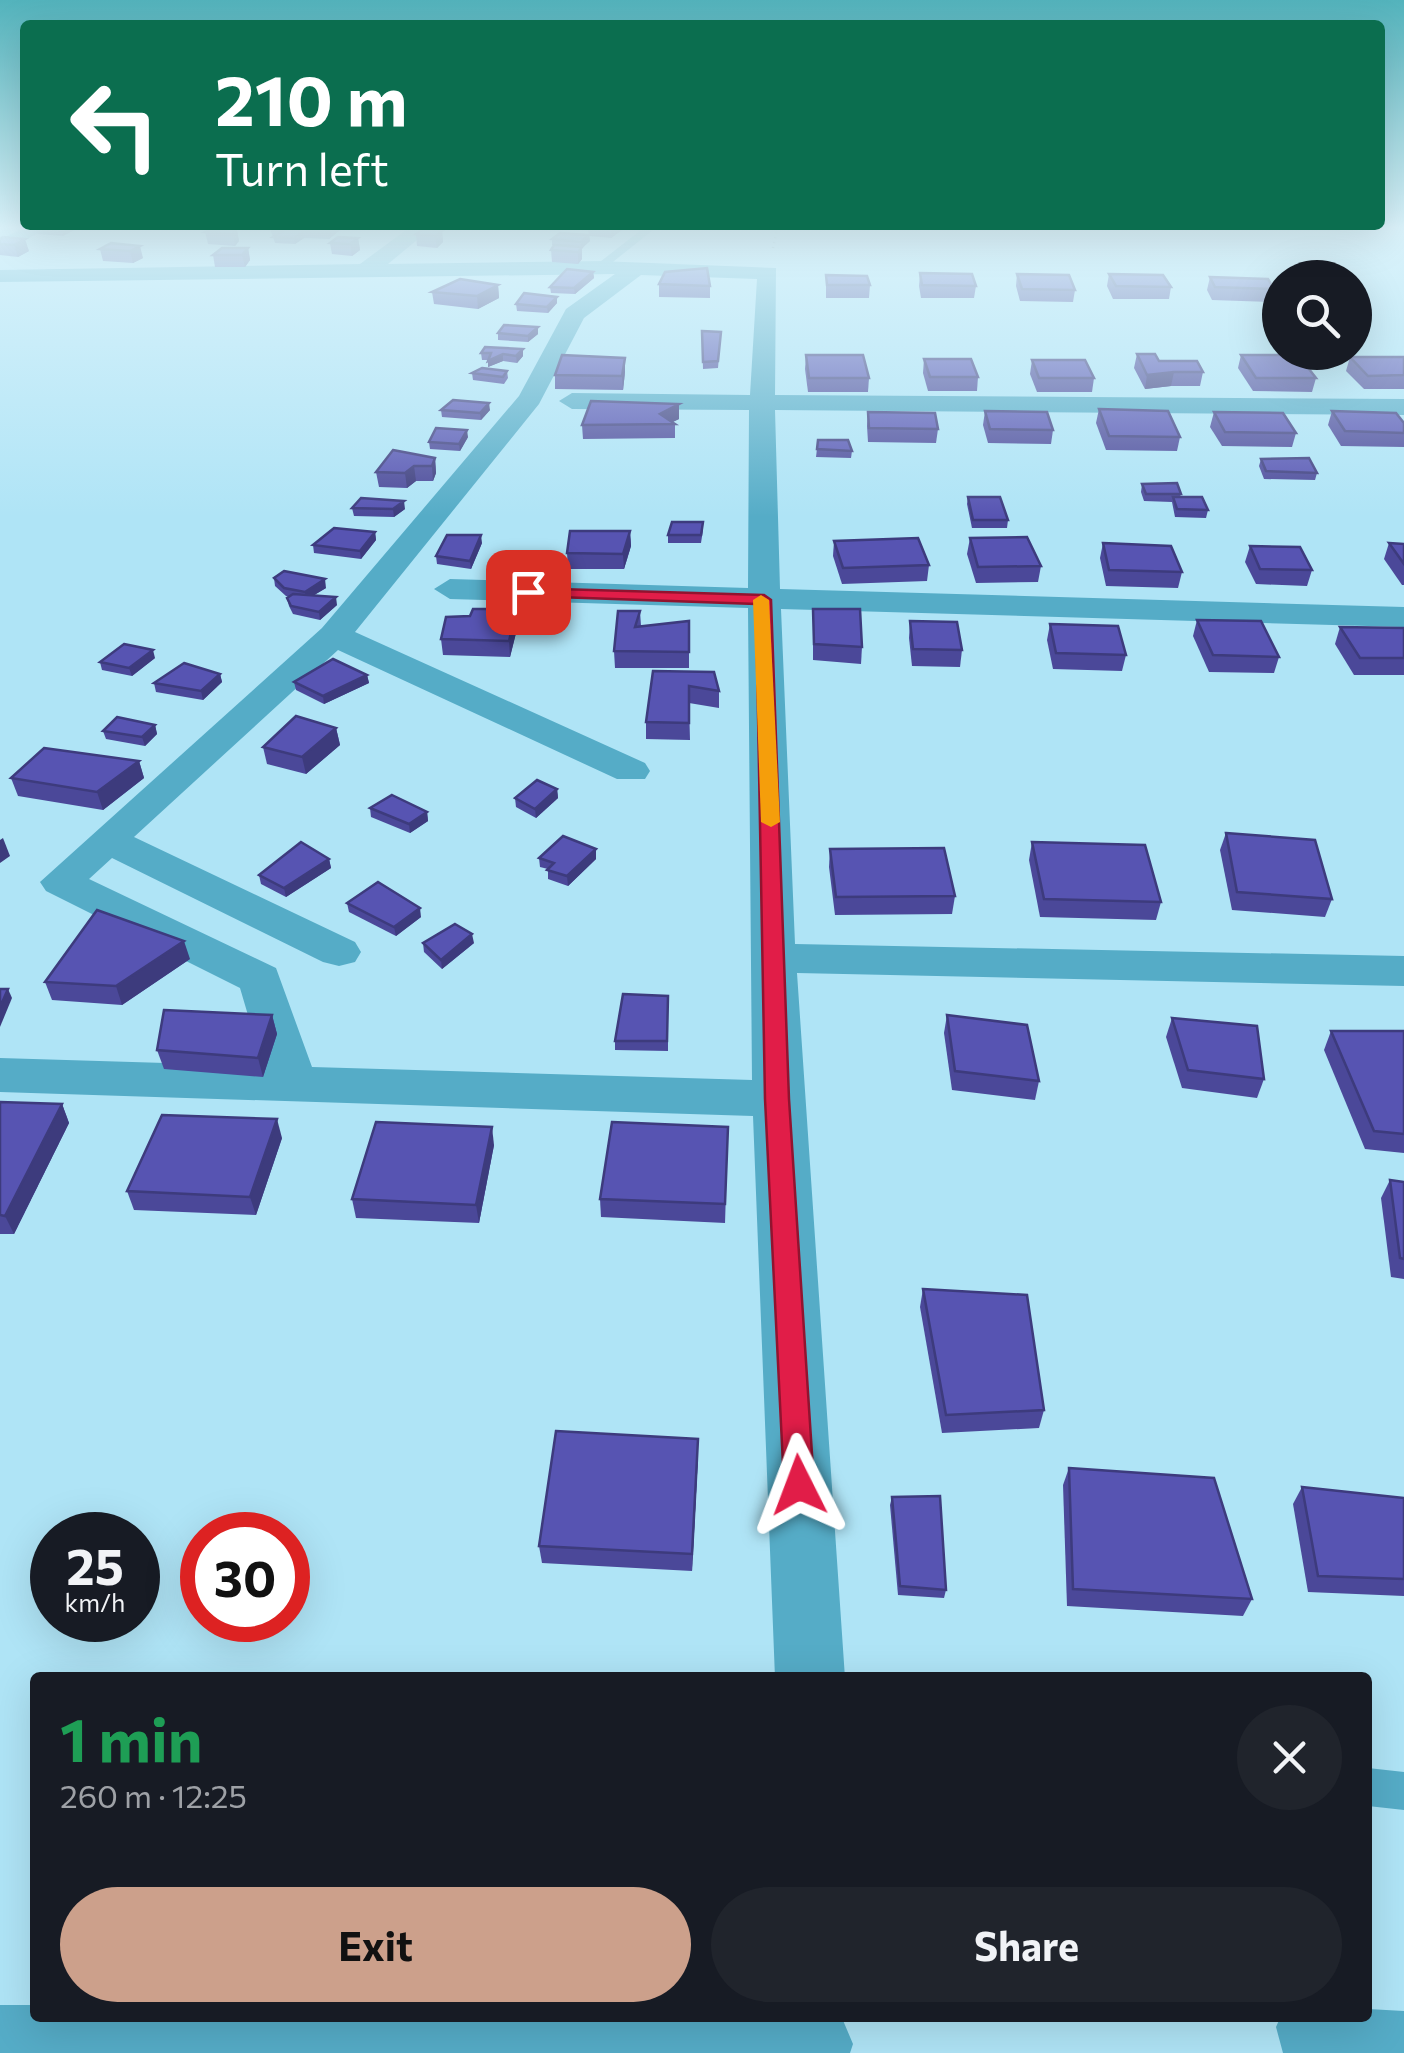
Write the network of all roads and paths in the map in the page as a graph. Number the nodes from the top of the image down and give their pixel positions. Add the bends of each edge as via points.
1 (568, 326) edge
2 (766, 326) edge
3 (572, 401) edge
4 (762, 404) junction
5 (1404, 407) edge
6 (450, 589) dead end
7 (764, 600) junction
8 (1404, 617) edge
9 (334, 635) junction
10 (631, 770) dead end
11 (107, 840) junction
12 (339, 952) dead end
13 (775, 958) junction
14 (1404, 972) edge
15 (0, 1075) edge
16 (293, 1084) junction
17 (777, 1099) junction
18 (810, 1672) edge
19 (1372, 1788) edge
20 (1404, 1791) edge
21 (1404, 2033) edge
22 (812, 2038) edge
23 (0, 2046) edge
24 (1305, 2053) edge

1 - 9 street via 530,399
2 - 4 street
3 - 4 street
4 - 5 street
4 - 7 street
6 - 7 street
7 - 8 street
7 - 13 street
9 - 10 street
9 - 11 street
11 - 12 street
11 - 16 street via 61,882 260,980
13 - 14 street
13 - 17 street
15 - 16 street
16 - 17 street
17 - 18 street
19 - 20 lane
21 - 24 lane via 1298,2027
22 - 23 street

